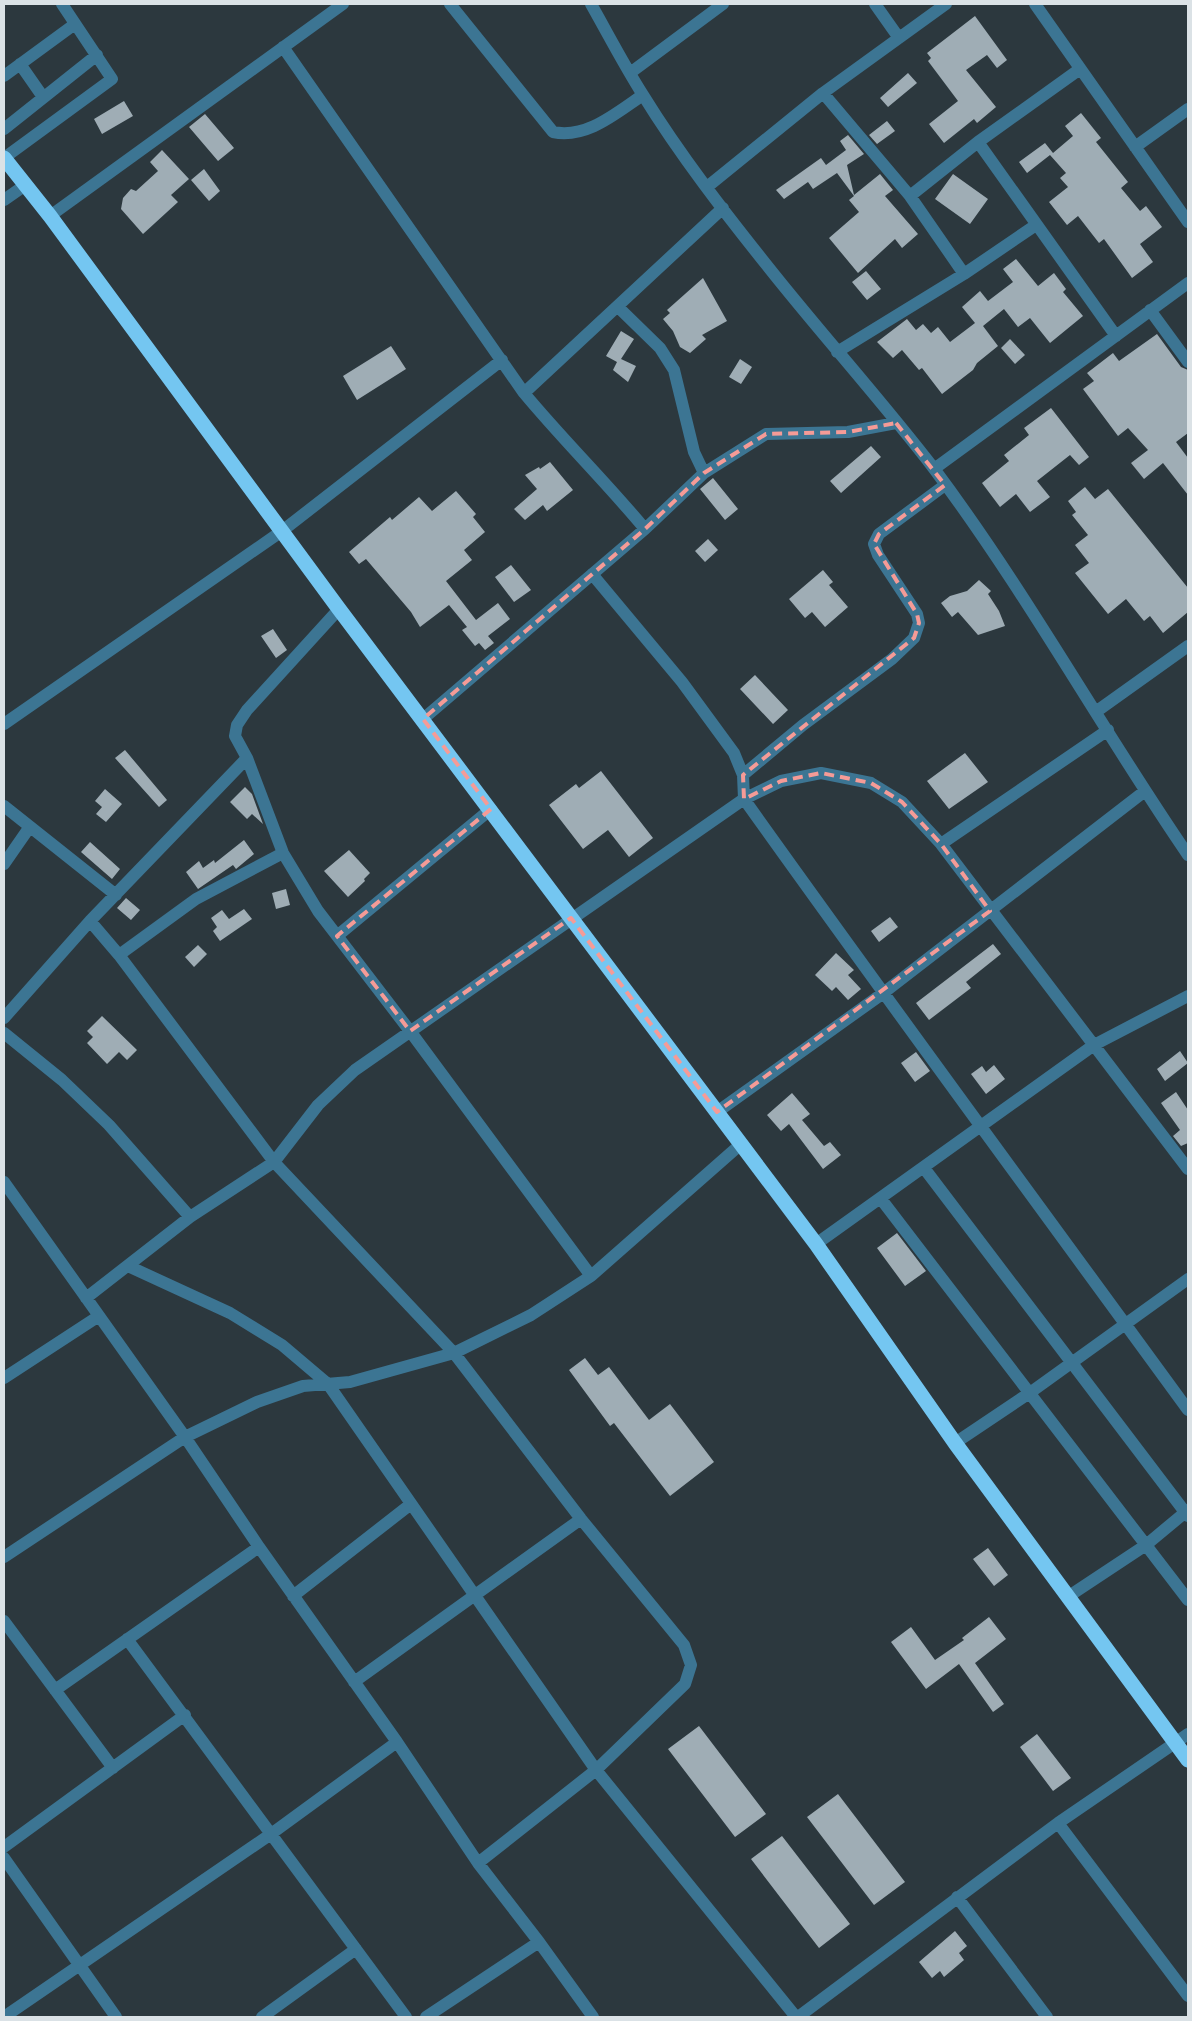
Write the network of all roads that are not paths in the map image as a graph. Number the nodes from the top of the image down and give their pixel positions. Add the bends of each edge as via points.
1 (62, 4) edge
2 (343, 4) edge
3 (450, 4) edge
4 (591, 4) edge
5 (723, 4) edge
6 (874, 4) edge
7 (946, 4) edge
8 (1035, 4) edge
9 (74, 24) junction
10 (899, 38) junction
11 (283, 47) junction
12 (97, 55) junction
13 (20, 64) junction
14 (1080, 69) junction
15 (630, 73) junction
16 (4, 76) edge
17 (823, 93) junction
18 (643, 95) junction
19 (43, 98) junction
20 (1188, 109) edge
21 (4, 129) edge
22 (978, 142) junction
23 (1135, 147) junction
24 (4, 158) edge
25 (24, 186) junction
26 (707, 187) junction
27 (910, 196) junction
28 (4, 200) edge
29 (723, 208) junction
30 (50, 216) junction
31 (1188, 222) edge
32 (1036, 225) junction
33 (964, 274) junction
34 (1188, 283) edge
35 (618, 307) junction
36 (1150, 310) junction
37 (1116, 336) junction
38 (838, 352) junction
39 (502, 360) junction
40 (1188, 362) edge
41 (524, 393) junction
42 (896, 423) junction
43 (934, 469) junction
44 (704, 473) junction
45 (946, 485) junction
46 (645, 529) junction
47 (282, 531) junction
48 (592, 574) junction
49 (339, 609) junction
50 (1188, 646) edge
51 (1097, 711) junction
52 (423, 719) junction
53 (4, 724) edge
54 (1108, 730) junction
55 (247, 758) junction
56 (743, 775) junction
57 (1145, 791) junction
58 (744, 799) junction
59 (4, 806) edge
60 (491, 809) junction
61 (29, 828) junction
62 (940, 844) junction
63 (283, 853) junction
64 (1188, 854) edge
65 (4, 864) edge
66 (116, 895) junction
67 (990, 911) junction
68 (571, 918) junction
69 (90, 922) junction
70 (337, 936) junction
71 (119, 955) junction
72 (882, 994) junction
73 (1188, 996) edge
74 (4, 1018) edge
75 (410, 1031) junction
76 (4, 1034) edge
77 (1094, 1045) junction
78 (717, 1112) junction
79 (982, 1126) junction
80 (741, 1144) junction
81 (274, 1162) junction
82 (924, 1168) junction
83 (1188, 1169) edge
84 (4, 1182) edge
85 (881, 1199) junction
86 (190, 1217) junction
87 (816, 1244) junction
88 (128, 1266) junction
89 (591, 1276) junction
90 (1188, 1279) edge
91 (86, 1298) junction
92 (99, 1316) junction
93 (1126, 1324) junction
94 (454, 1353) junction
95 (1071, 1364) junction
96 (4, 1378) edge
97 (328, 1384) junction
98 (1030, 1392) junction
99 (1188, 1410) edge
100 (185, 1437) junction
101 (955, 1443) junction
102 (411, 1504) junction
103 (1187, 1513) edge
104 (581, 1520) junction
105 (1146, 1545) junction
106 (259, 1547) junction
107 (4, 1557) edge
108 (475, 1594) junction
109 (293, 1596) junction
110 (1069, 1596) junction
111 (1188, 1600) edge
112 (4, 1621) edge
113 (127, 1639) junction
114 (354, 1682) junction
115 (56, 1690) junction
116 (185, 1715) junction
117 (1188, 1734) edge
118 (397, 1742) junction
119 (1175, 1742) junction
120 (1188, 1760) edge
121 (113, 1768) junction
122 (596, 1770) junction
123 (1058, 1823) junction
124 (272, 1834) junction
125 (4, 1848) edge
126 (4, 1858) edge
127 (478, 1863) junction
128 (957, 1897) junction
129 (539, 1942) junction
130 (356, 1949) junction
131 (78, 1965) junction
132 (1188, 1996) edge
133 (281, 2012) edge
134 (4, 2017) edge
135 (116, 2017) edge
136 (262, 2017) edge
137 (406, 2017) edge
138 (426, 2017) edge
139 (593, 2017) edge
140 (797, 2017) edge
141 (1047, 2017) edge

1 - 9 street
2 - 11 street
3 - 18 street via 553,132 566,135 579,132 602,122
4 - 15 street
5 - 15 street
6 - 10 street
7 - 10 street
8 - 14 street
9 - 12 street
9 - 13 street
10 - 17 street
11 - 30 street
11 - 39 street
12 - 19 street
12 - 24 street via 112,80
13 - 16 street
13 - 19 street
14 - 22 street
14 - 23 street
15 - 18 street
17 - 26 street
17 - 27 street
18 - 26 street
19 - 21 street
20 - 23 street
22 - 27 street
22 - 32 street
23 - 31 street
24 - 25 highway
25 - 28 street
25 - 30 highway
26 - 29 street
27 - 33 street
29 - 35 street
29 - 38 street
30 - 47 highway
32 - 33 street
32 - 37 street
33 - 38 street
34 - 36 street
35 - 41 street
35 - 44 street via 660,348 674,370 694,452
36 - 37 street
36 - 40 street
37 - 43 street
38 - 42 street
39 - 41 street
39 - 47 street
41 - 46 street
42 - 43 street
42 - 44 street via 848,432 766,434
43 - 45 street
44 - 46 street
45 - 51 street
45 - 56 street via 879,534 874,544 917,614 919,623 914,638 892,659 803,725
46 - 48 street
47 - 49 highway
47 - 53 street
48 - 52 street
48 - 56 street via 682,682 734,753
49 - 52 highway
49 - 55 street via 242,718 235,736
50 - 51 street
51 - 54 street
52 - 60 highway
54 - 57 street
54 - 62 street
55 - 63 street
55 - 66 street
56 - 58 street
57 - 64 street
57 - 67 street
58 - 62 street via 781,781 821,772 871,783 902,802
58 - 68 street
58 - 72 street
59 - 61 street
60 - 68 highway
60 - 70 street
61 - 65 street
61 - 66 street
62 - 67 street
63 - 70 street
63 - 71 street via 196,899
66 - 69 street
67 - 72 street
67 - 77 street
68 - 75 street
68 - 78 highway
69 - 71 street
69 - 74 street
70 - 75 street
71 - 81 street
72 - 78 street
72 - 79 street
73 - 77 street
75 - 81 street via 355,1070 318,1105
75 - 89 street
76 - 86 street via 62,1080 109,1125
77 - 79 street
77 - 83 street
78 - 80 highway
79 - 82 street
79 - 93 street
80 - 87 highway
80 - 89 street
81 - 86 street
81 - 94 street
82 - 85 street
82 - 95 street
84 - 91 street
85 - 87 street
85 - 98 street
86 - 88 street
87 - 101 highway
88 - 91 street
88 - 97 street via 230,1313 282,1345
89 - 94 street via 531,1315
90 - 93 street
91 - 92 street
92 - 96 street
92 - 100 street
93 - 95 street
93 - 99 street
94 - 97 street via 350,1382
94 - 104 street
95 - 98 street
95 - 103 street
97 - 100 street via 303,1386 256,1402
97 - 102 street
98 - 101 street
98 - 105 street
100 - 106 street
100 - 107 street
101 - 110 highway
102 - 108 street
102 - 109 street
103 - 105 street
104 - 108 street
104 - 122 street via 684,1645 691,1665 685,1684
105 - 110 street
105 - 111 street
106 - 109 street
106 - 113 street
108 - 114 street
108 - 122 street
109 - 114 street
110 - 119 highway
112 - 115 street
113 - 115 street
113 - 116 street
114 - 118 street
115 - 121 street
116 - 121 street
116 - 124 street
117 - 119 street
118 - 124 street
118 - 127 street
119 - 120 highway
119 - 123 street
121 - 125 street
122 - 127 street
122 - 140 street
123 - 128 street
123 - 132 street
124 - 130 street
124 - 131 street
126 - 131 street
127 - 129 street
128 - 140 street
128 - 141 street
129 - 138 street
129 - 139 street
130 - 133 street
130 - 137 street
131 - 134 street
131 - 135 street
133 - 136 street

